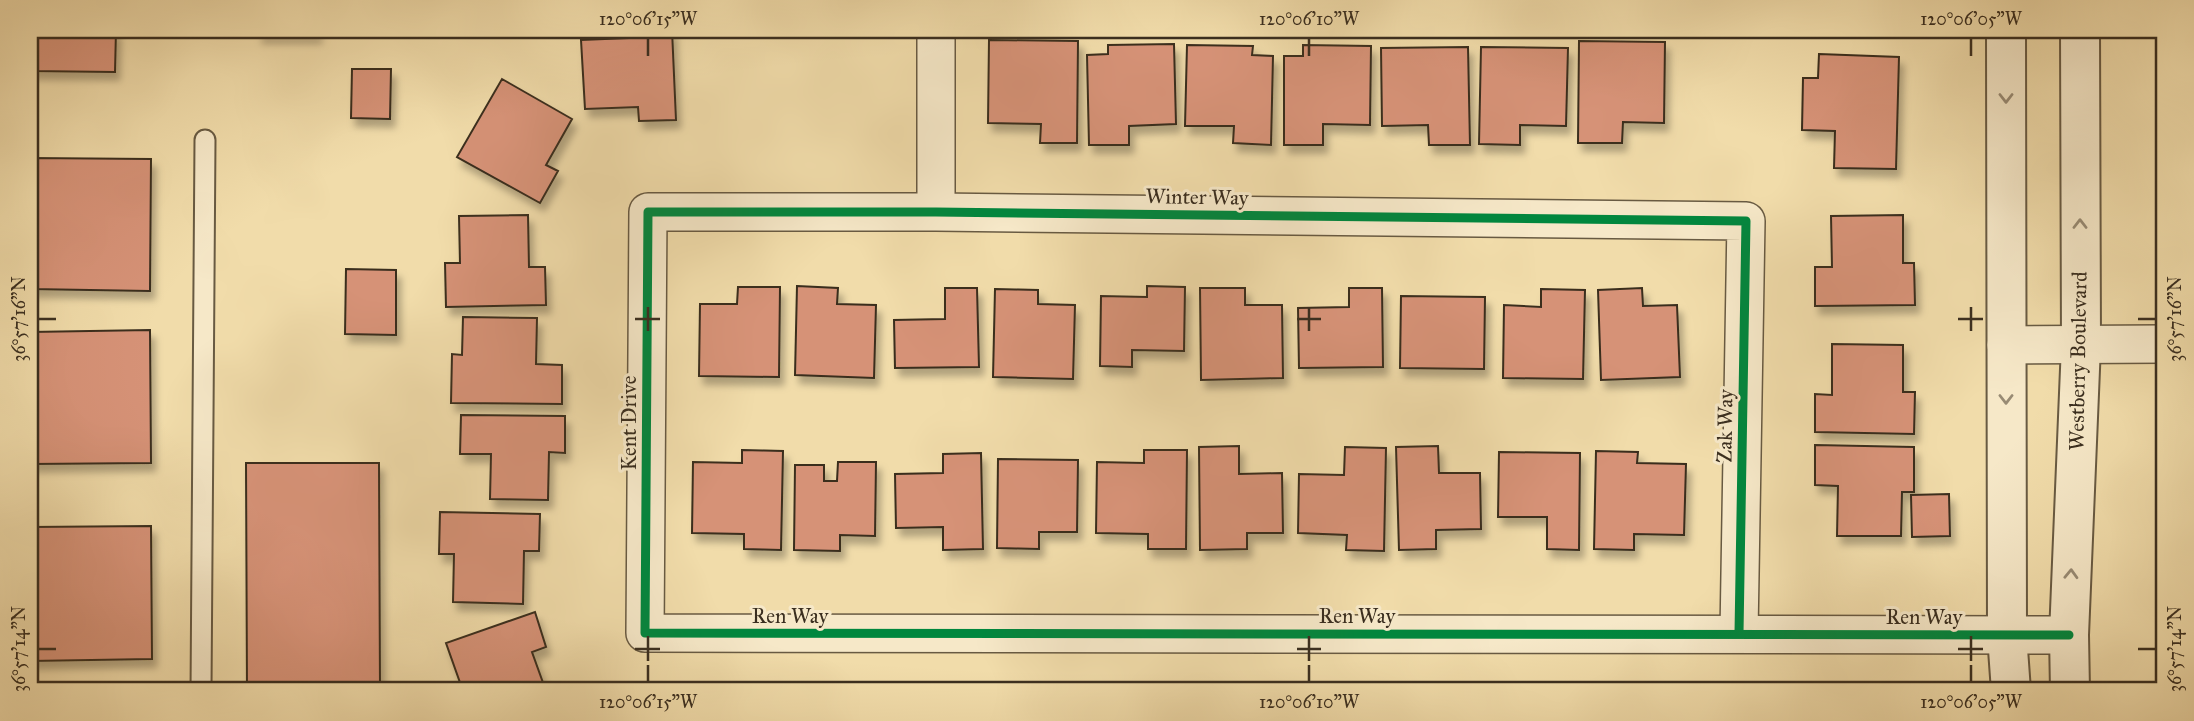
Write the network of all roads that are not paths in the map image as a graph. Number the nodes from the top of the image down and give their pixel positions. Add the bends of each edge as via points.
1 (936, 30) edge
2 (2006, 30) edge
3 (2080, 30) edge
4 (205, 140) dead end
5 (648, 212) joint
6 (936, 212) junction
7 (1746, 220) joint
8 (2164, 344) edge
9 (2006, 345) junction
10 (2081, 345) junction
11 (646, 633) joint
12 (1739, 633) junction
13 (2007, 635) junction
14 (2069, 635) junction
15 (201, 691) edge
16 (2011, 691) edge
17 (2070, 691) edge

1 - 6 street
2 -> 9 street
10 -> 3 street, Westberry Boulevard
4 - 15 lane
5 - 6 street, Winter Way
5 - 11 street, Kent Drive
6 - 7 street, Winter Way
7 - 12 street, Zak Way
8 - 10 street
9 - 10 street
9 -> 13 street
14 -> 10 street, Westberry Boulevard
11 - 12 street, Ren Way
12 - 13 street, Ren Way
13 - 14 street, Ren Way
13 - 16 street
14 - 17 street, Westberry Boulevard

